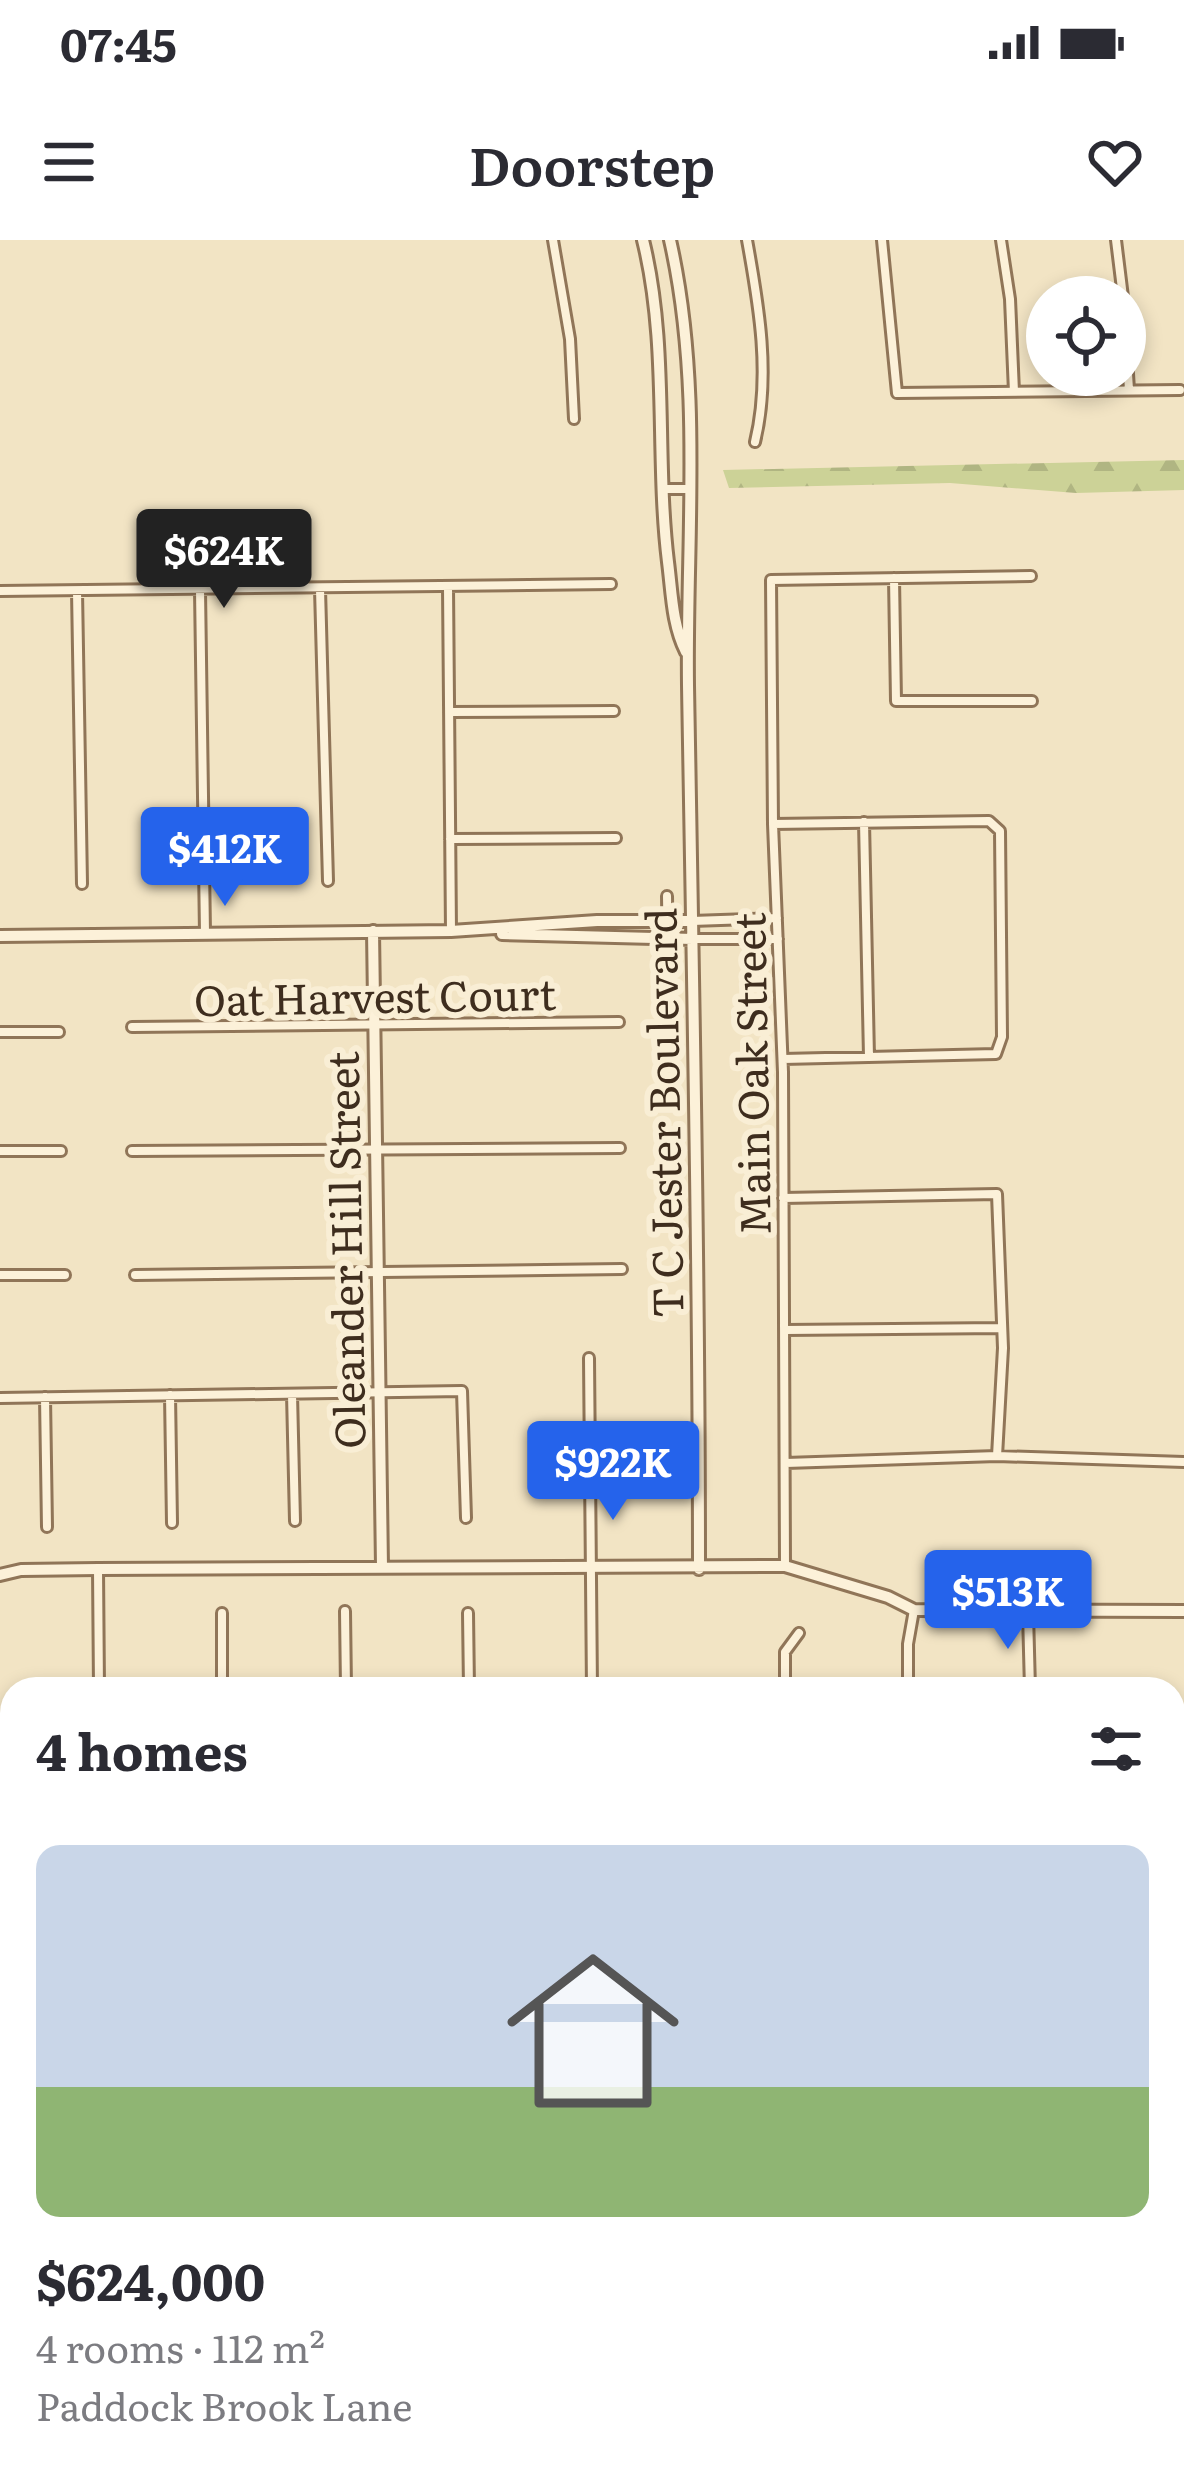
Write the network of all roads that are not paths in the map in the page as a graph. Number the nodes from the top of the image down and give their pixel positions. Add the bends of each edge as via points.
1 (553, 240) edge
2 (644, 240) edge
3 (670, 240) edge
4 (747, 240) edge
5 (882, 240) edge
6 (1001, 240) edge
7 (1116, 240) edge
8 (1120, 276) edge
9 (1146, 390) edge
10 (1180, 390) dead end
11 (1014, 392) junction
12 (1026, 392) edge
13 (574, 419) dead end
14 (755, 442) dead end
15 (662, 489) junction
16 (689, 489) junction
17 (1031, 576) dead end
18 (894, 578) junction
19 (611, 584) dead end
20 (448, 587) junction
21 (320, 589) junction
22 (200, 590) junction
23 (0, 591) edge
24 (77, 591) junction
25 (688, 655) junction
26 (1032, 700) dead end
27 (614, 711) dead end
28 (449, 712) junction
29 (864, 822) junction
30 (773, 824) junction
31 (616, 838) dead end
32 (450, 839) junction
33 (328, 881) dead end
34 (82, 884) dead end
35 (668, 896) dead end
36 (777, 918) junction
37 (668, 921) junction
38 (692, 921) junction
39 (451, 931) junction
40 (373, 932) junction
41 (205, 933) junction
42 (0, 936) edge
43 (668, 939) junction
44 (693, 939) junction
45 (778, 939) junction
46 (668, 960) dead end
47 (619, 1022) dead end
48 (374, 1024) junction
49 (132, 1027) dead end
50 (0, 1032) edge
51 (58, 1032) dead end
52 (869, 1057) junction
53 (783, 1058) junction
54 (620, 1148) dead end
55 (376, 1149) junction
56 (61, 1150) dead end
57 (0, 1151) edge
58 (132, 1151) dead end
59 (783, 1198) junction
60 (622, 1269) dead end
61 (377, 1271) junction
62 (65, 1274) dead end
63 (135, 1274) dead end
64 (0, 1275) edge
65 (1002, 1328) junction
66 (785, 1330) junction
67 (589, 1358) dead end
68 (378, 1393) junction
69 (292, 1394) junction
70 (170, 1395) junction
71 (45, 1397) junction
72 (0, 1398) edge
73 (997, 1456) junction
74 (1184, 1462) edge
75 (786, 1463) junction
76 (466, 1518) dead end
77 (295, 1521) dead end
78 (172, 1523) dead end
79 (46, 1527) dead end
80 (785, 1566) junction
81 (382, 1567) junction
82 (98, 1569) junction
83 (698, 1569) junction
84 (591, 1570) junction
85 (0, 1575) edge
86 (914, 1610) junction
87 (345, 1611) dead end
88 (1184, 1611) edge
89 (222, 1613) dead end
90 (468, 1613) dead end
91 (1028, 1613) junction
92 (799, 1633) dead end
93 (99, 1677) edge
94 (222, 1677) edge
95 (346, 1677) edge
96 (469, 1677) edge
97 (592, 1677) edge
98 (785, 1677) edge
99 (908, 1677) edge
100 (1030, 1677) edge

1 - 13 street
2 - 15 street, T C Jester Boulevard via 659,356
3 - 16 street, T C Jester Boulevard via 688,369
4 - 14 street via 763,408
5 - 11 street via 897,393
6 - 11 street
7 - 8 street
9 - 10 street
11 - 12 street
15 - 16 street
15 - 25 street, T C Jester Boulevard via 676,633
16 - 25 street, T C Jester Boulevard
17 - 18 street
18 - 26 street via 896,701
18 - 30 street, Main Oak Street via 771,580
19 - 20 street
20 - 21 street
20 - 28 street
21 - 22 street
21 - 33 street
22 - 24 street
22 - 41 street
23 - 24 street
24 - 34 street
25 - 38 street, T C Jester Boulevard
27 - 28 street
28 - 32 street
29 - 30 street
29 - 52 street
29 - 52 street via 989,821 1000,831 1001,1047 988,1056
30 - 36 street, Main Oak Street
31 - 32 street
32 - 39 street
35 - 37 street, T C Jester Boulevard
36 - 38 street
36 - 45 street, Main Oak Street
37 - 38 street
37 - 39 street
37 - 43 street, T C Jester Boulevard
38 - 44 street, T C Jester Boulevard
39 - 40 street
39 - 43 street
40 - 41 street
40 - 48 street, Oleander Hill Street
41 - 42 street
43 - 44 street
43 - 46 street, T C Jester Boulevard
44 - 45 street
44 - 83 street, T C Jester Boulevard
45 - 53 street, Main Oak Street
47 - 48 street, Oat Harvest Court
48 - 49 street, Oat Harvest Court
48 - 55 street, Oleander Hill Street
50 - 51 street
52 - 53 street
53 - 59 street, Main Oak Street
54 - 55 street
55 - 58 street
55 - 61 street, Oleander Hill Street
56 - 57 street
59 - 65 street via 997,1194
59 - 66 street, Main Oak Street
60 - 61 street
61 - 63 street
61 - 68 street, Oleander Hill Street
62 - 64 street
65 - 66 street
65 - 73 street
66 - 75 street, Main Oak Street
67 - 84 street
68 - 69 street
68 - 76 street via 462,1391
68 - 81 street, Oleander Hill Street
69 - 70 street
69 - 77 street
70 - 71 street
70 - 78 street
71 - 72 street
71 - 79 street
73 - 74 street
73 - 75 street
75 - 80 street, Main Oak Street
80 - 83 street
80 - 86 street
81 - 82 street
81 - 84 street
82 - 85 street
82 - 93 street
83 - 84 street
84 - 97 street
86 - 91 street
86 - 99 street
87 - 95 street
88 - 91 street
89 - 94 street
90 - 96 street
91 - 100 street
92 - 98 street via 784,1652

